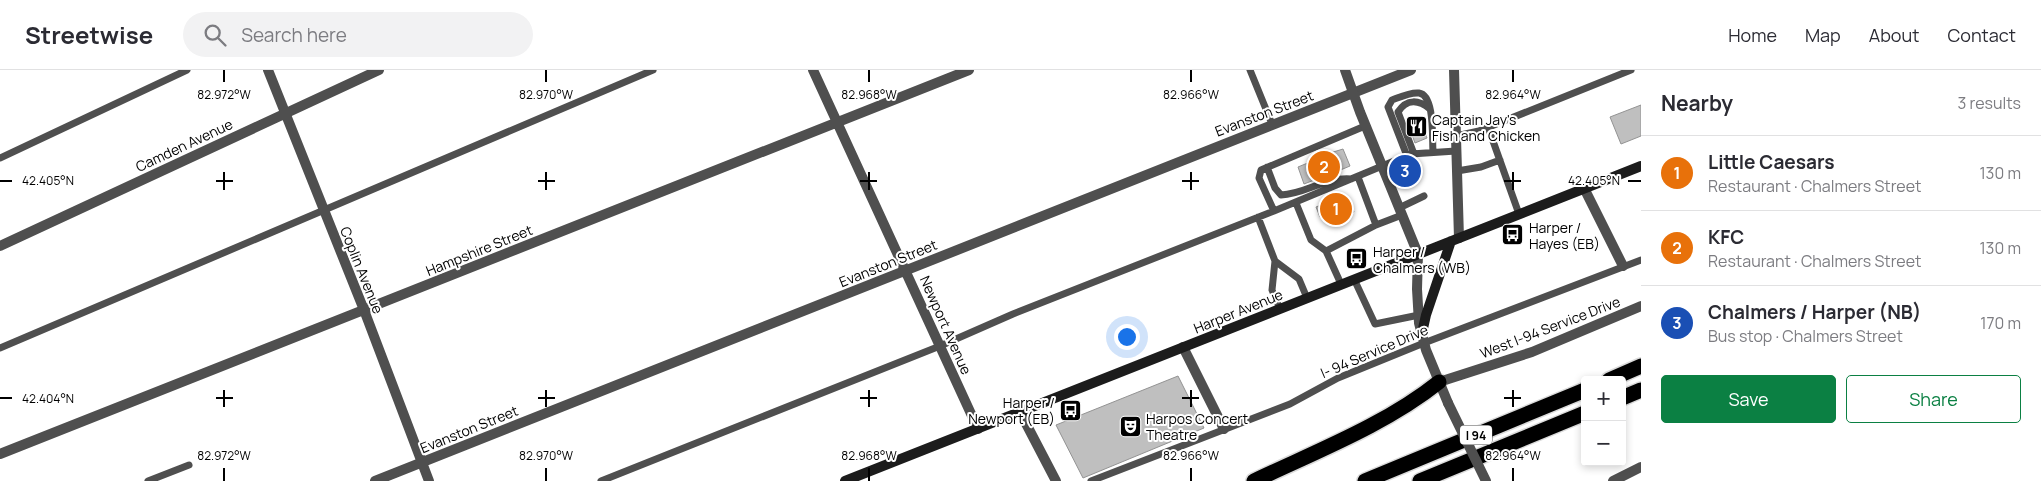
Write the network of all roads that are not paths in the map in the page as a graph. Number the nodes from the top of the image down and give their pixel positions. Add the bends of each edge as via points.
1 (187, 70) edge
2 (268, 70) edge
3 (379, 70) edge
4 (653, 70) edge
5 (813, 70) edge
6 (968, 70) edge
7 (1250, 70) edge
8 (1345, 70) edge
9 (1411, 70) edge
10 (1454, 70) edge
11 (1631, 70) edge
12 (1353, 93) junction
13 (1430, 109) junction
14 (284, 114) junction
15 (837, 122) junction
16 (1272, 124) junction
17 (1365, 126) junction
18 (1488, 127) junction
19 (1456, 136) junction
20 (1456, 151) junction
21 (1433, 152) junction
22 (1410, 155) junction
23 (0, 158) edge
24 (1500, 160) junction
25 (1641, 166) edge
26 (1267, 167) junction
27 (1382, 167) junction
28 (1457, 171) junction
29 (1355, 178) junction
30 (1584, 188) junction
31 (1424, 196) dead end
32 (1296, 203) junction
33 (323, 210) junction
34 (1400, 211) junction
35 (1274, 212) junction
36 (1519, 214) junction
37 (1258, 217) junction
38 (1376, 225) junction
39 (1455, 240) junction
40 (0, 246) edge
41 (1326, 251) junction
42 (1418, 254) junction
43 (1641, 260) edge
44 (1276, 261) junction
45 (1623, 266) junction
46 (906, 270) junction
47 (1354, 279) junction
48 (1341, 284) junction
49 (1307, 298) junction
50 (1641, 306) edge
51 (1280, 309) junction
52 (364, 310) junction
53 (1419, 315) junction
54 (1423, 338) junction
55 (940, 346) junction
56 (1183, 347) junction
57 (0, 348) edge
58 (1641, 366) edge
59 (1618, 376) edge
60 (1439, 382) junction
61 (1641, 390) edge
62 (1581, 392) edge
63 (1626, 396) edge
64 (1020, 412) junction
65 (1581, 415) edge
66 (978, 428) junction
67 (1224, 428) junction
68 (0, 454) edge
69 (422, 462) junction
70 (189, 465) dead end
71 (1641, 467) edge
72 (148, 481) edge
73 (375, 481) edge
74 (428, 481) edge
75 (601, 481) edge
76 (845, 481) edge
77 (1056, 481) edge
78 (1090, 481) edge
79 (1254, 481) edge
80 (1365, 481) edge
81 (1420, 481) edge
82 (1486, 481) edge
83 (1613, 481) edge

1 - 23 lane
2 - 14 street, Coplin Avenue
3 - 14 street, Camden Avenue
4 - 33 lane
5 - 15 street, Newport Avenue
6 - 15 street, Hampshire Street
7 - 16 lane
8 - 12 street
9 - 12 street, Evanston Street
10 - 19 street
11 - 18 lane
12 - 16 street, Evanston Street
12 - 17 street
13 - 21 lane
13 - 22 lane via 1423,103 1409,102 1398,112
13 - 22 lane via 1426,96 1420,93 1411,93 1389,103 1388,112
14 - 33 street, Coplin Avenue
14 - 40 street, Camden Avenue
15 - 46 street, Newport Avenue
15 - 52 street, Hampshire Street
16 - 46 street, Evanston Street
17 - 26 lane
17 - 27 street
18 - 19 lane
18 - 24 lane
19 - 20 street
20 - 21 lane
20 - 28 street
21 - 22 lane
22 - 27 lane
24 - 28 lane
24 - 36 lane
25 - 30 main road, Harper Avenue
26 - 29 lane via 1281,195 1291,195 1333,179
26 - 35 lane via 1261,170 1259,178
27 - 29 lane
27 - 34 street
28 - 39 street
29 - 32 lane
29 - 38 lane
30 - 36 main road, Harper Avenue
30 - 45 street
31 - 34 lane
32 - 35 lane
32 - 41 lane via 1311,240
33 - 52 street, Coplin Avenue
33 - 57 lane
34 - 38 lane
34 - 42 street
35 - 37 lane
36 - 39 main road, Harper Avenue
37 - 44 lane
37 - 55 lane
38 - 41 lane
39 - 42 main road, Harper Avenue
39 - 54 main road
41 - 48 lane
42 - 47 main road, Harper Avenue
42 - 53 street
43 - 45 lane, I- 94 Service Drive
44 - 49 lane via 1299,279
44 - 51 lane via 1272,290
45 - 54 lane, I- 94 Service Drive
46 - 55 street, Newport Avenue
46 - 69 street, Evanston Street
47 - 48 main road, Harper Avenue
47 - 53 lane via 1375,324
48 - 49 main road, Harper Avenue
49 - 51 main road, Harper Avenue
50 - 60 street, West I-94 Service Drive via 1532,352
51 - 56 main road, Harper Avenue
52 - 68 street, Hampshire Street
52 - 69 street, Coplin Avenue
53 - 54 street
54 - 60 street
54 - 67 lane, I- 94 Service Drive via 1290,404
55 - 66 street, Newport Avenue
55 - 75 lane
56 - 64 main road, Harper Avenue
56 - 67 street
58 - 59 highway
60 - 79 highway via 1368,427
60 - 82 street, bridge
61 - 63 highway
62 - 80 highway, I 94
64 - 66 main road, Harper Avenue
64 - 77 street
65 - 81 highway, I 94
66 - 76 main road, Harper Avenue
67 - 78 lane, I- 94 Service Drive
69 - 73 street, Evanston Street
69 - 74 street, Coplin Avenue
70 - 72 lane
71 - 83 street

